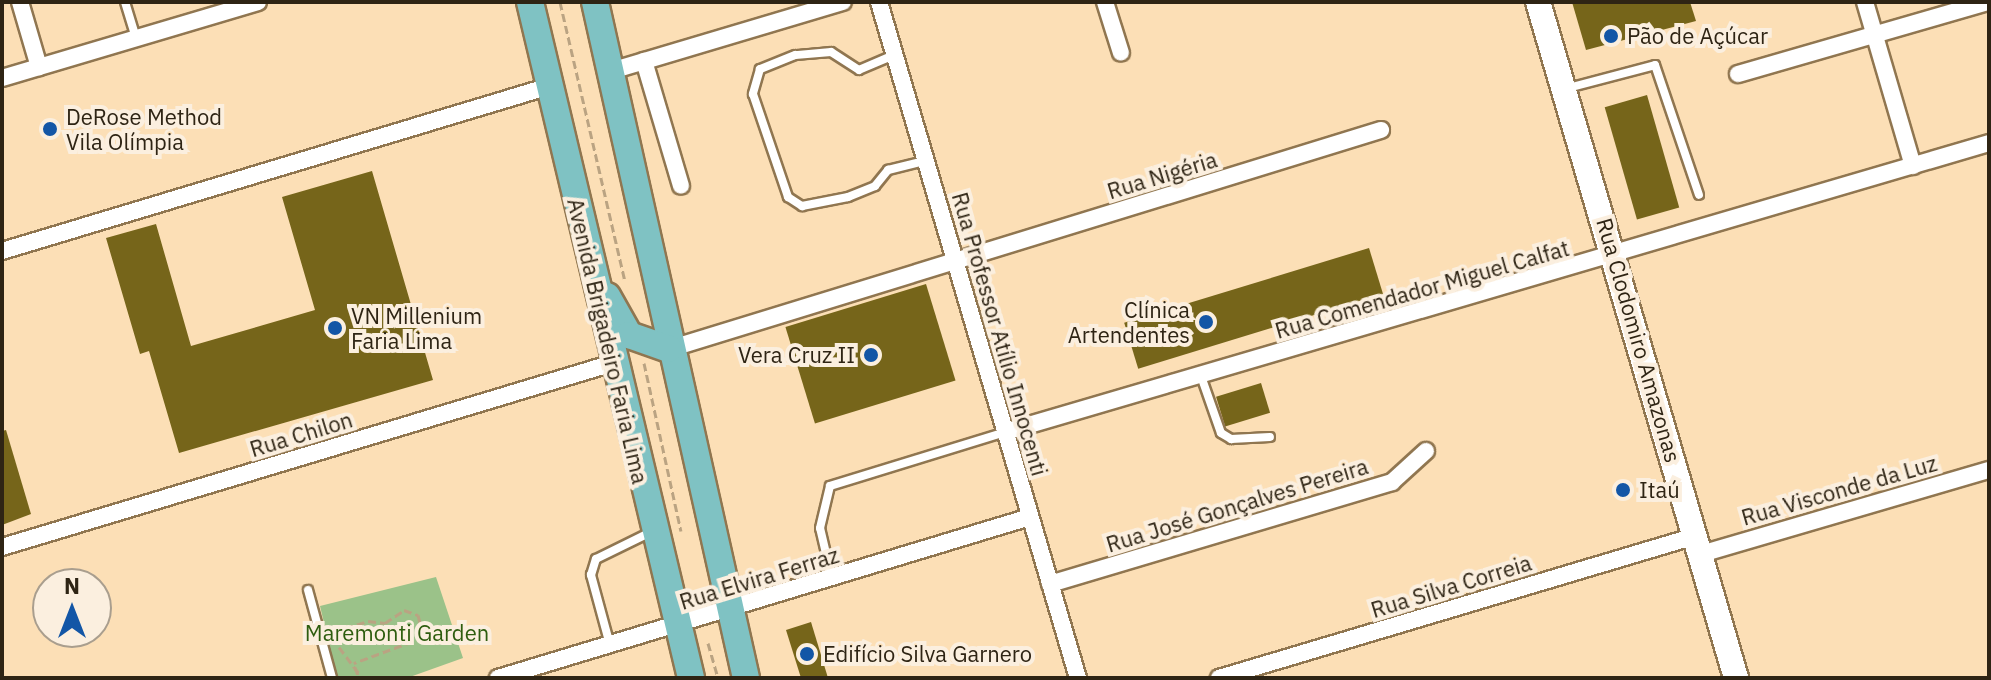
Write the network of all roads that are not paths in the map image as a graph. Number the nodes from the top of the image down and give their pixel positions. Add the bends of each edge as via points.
1 (20, 2) edge
2 (125, 2) edge
3 (258, 2) edge
4 (530, 2) edge
5 (595, 2) edge
6 (843, 2) edge
7 (879, 2) edge
8 (1105, 2) edge
9 (1538, 2) edge
10 (1865, 2) edge
11 (1987, 2) edge
12 (1875, 36) junction
13 (136, 39) junction
14 (1121, 53) dead end
15 (894, 55) junction
16 (644, 61) junction
17 (39, 67) junction
18 (611, 71) junction
19 (1738, 74) dead end
20 (2, 78) edge
21 (550, 86) junction
22 (1564, 89) junction
23 (1381, 130) dead end
24 (1989, 143) edge
25 (926, 160) junction
26 (1913, 166) junction
27 (681, 186) dead end
28 (1699, 195) dead end
29 (2, 251) edge
30 (1615, 256) junction
31 (955, 262) junction
32 (593, 275) junction
33 (671, 358) junction
34 (615, 373) junction
35 (1201, 376) junction
36 (1005, 432) junction
37 (1270, 437) dead end
38 (1426, 451) dead end
39 (1989, 470) edge
40 (1030, 517) junction
41 (652, 532) junction
42 (1698, 545) junction
43 (2, 547) edge
44 (832, 580) junction
45 (1050, 584) junction
46 (308, 590) dead end
47 (729, 610) junction
48 (677, 625) junction
49 (610, 645) junction
50 (522, 675) edge
51 (332, 678) edge
52 (498, 678) edge
53 (691, 678) edge
54 (746, 678) edge
55 (1078, 678) edge
56 (1219, 678) edge
57 (1736, 678) edge

1 - 17 street
2 - 13 lane
3 - 13 street
4 - 21 main road, Avenida Brigadeiro Faria Lima
5 - 18 main road
6 - 16 street
7 - 15 street, Rua Professor Atílio Innocenti
8 - 14 street
9 - 22 street, Rua Clodomiro Amazonas
10 - 12 street
11 - 12 street
12 - 19 street
12 - 26 street
13 - 17 street
15 - 25 street, Rua Professor Atílio Innocenti
15 - 25 lane via 859,70 831,52 795,55 760,69 753,94 788,197 802,206 848,197 875,186 888,170
16 - 18 street
16 - 27 street
17 - 20 street
18 - 33 main road
21 - 29 street
21 - 32 main road, Avenida Brigadeiro Faria Lima
22 - 28 lane via 1655,65
22 - 30 street, Rua Clodomiro Amazonas
23 - 31 street, Rua Nigéria
24 - 26 street, Rua Comendador Miguel Calfat
25 - 31 street, Rua Professor Atílio Innocenti
26 - 30 street, Rua Comendador Miguel Calfat
30 - 35 street, Rua Comendador Miguel Calfat
30 - 42 street, Rua Clodomiro Amazonas
31 - 33 street
31 - 36 street, Rua Professor Atílio Innocenti
32 - 33 main road via 629,335
32 - 34 main road, Avenida Brigadeiro Faria Lima
33 - 47 main road
34 - 41 main road, Avenida Brigadeiro Faria Lima
34 - 43 street, Rua Chilon
35 - 36 street, Rua Comendador Miguel Calfat
35 - 37 lane via 1221,433 1231,439
36 - 40 street, Rua Professor Atílio Innocenti
36 - 44 lane via 830,486 820,528
38 - 45 street, Rua José Gonçalves Pereira via 1392,482
39 - 42 street, Rua Visconde da Luz
40 - 44 street, Rua Elvira Ferraz
40 - 45 street, Rua Professor Atílio Innocenti
41 - 48 main road, Avenida Brigadeiro Faria Lima
41 - 49 lane via 596,559 591,575
42 - 56 street, Rua Silva Correia
42 - 57 street, Rua Clodomiro Amazonas
44 - 47 street, Rua Elvira Ferraz
45 - 55 street, Rua Professor Atílio Innocenti
46 - 51 lane
47 - 48 street, Rua Elvira Ferraz
47 - 54 main road
48 - 49 street, Rua Elvira Ferraz
48 - 53 main road, Avenida Brigadeiro Faria Lima
49 - 50 street, Rua Elvira Ferraz
50 - 52 street, Rua Elvira Ferraz

